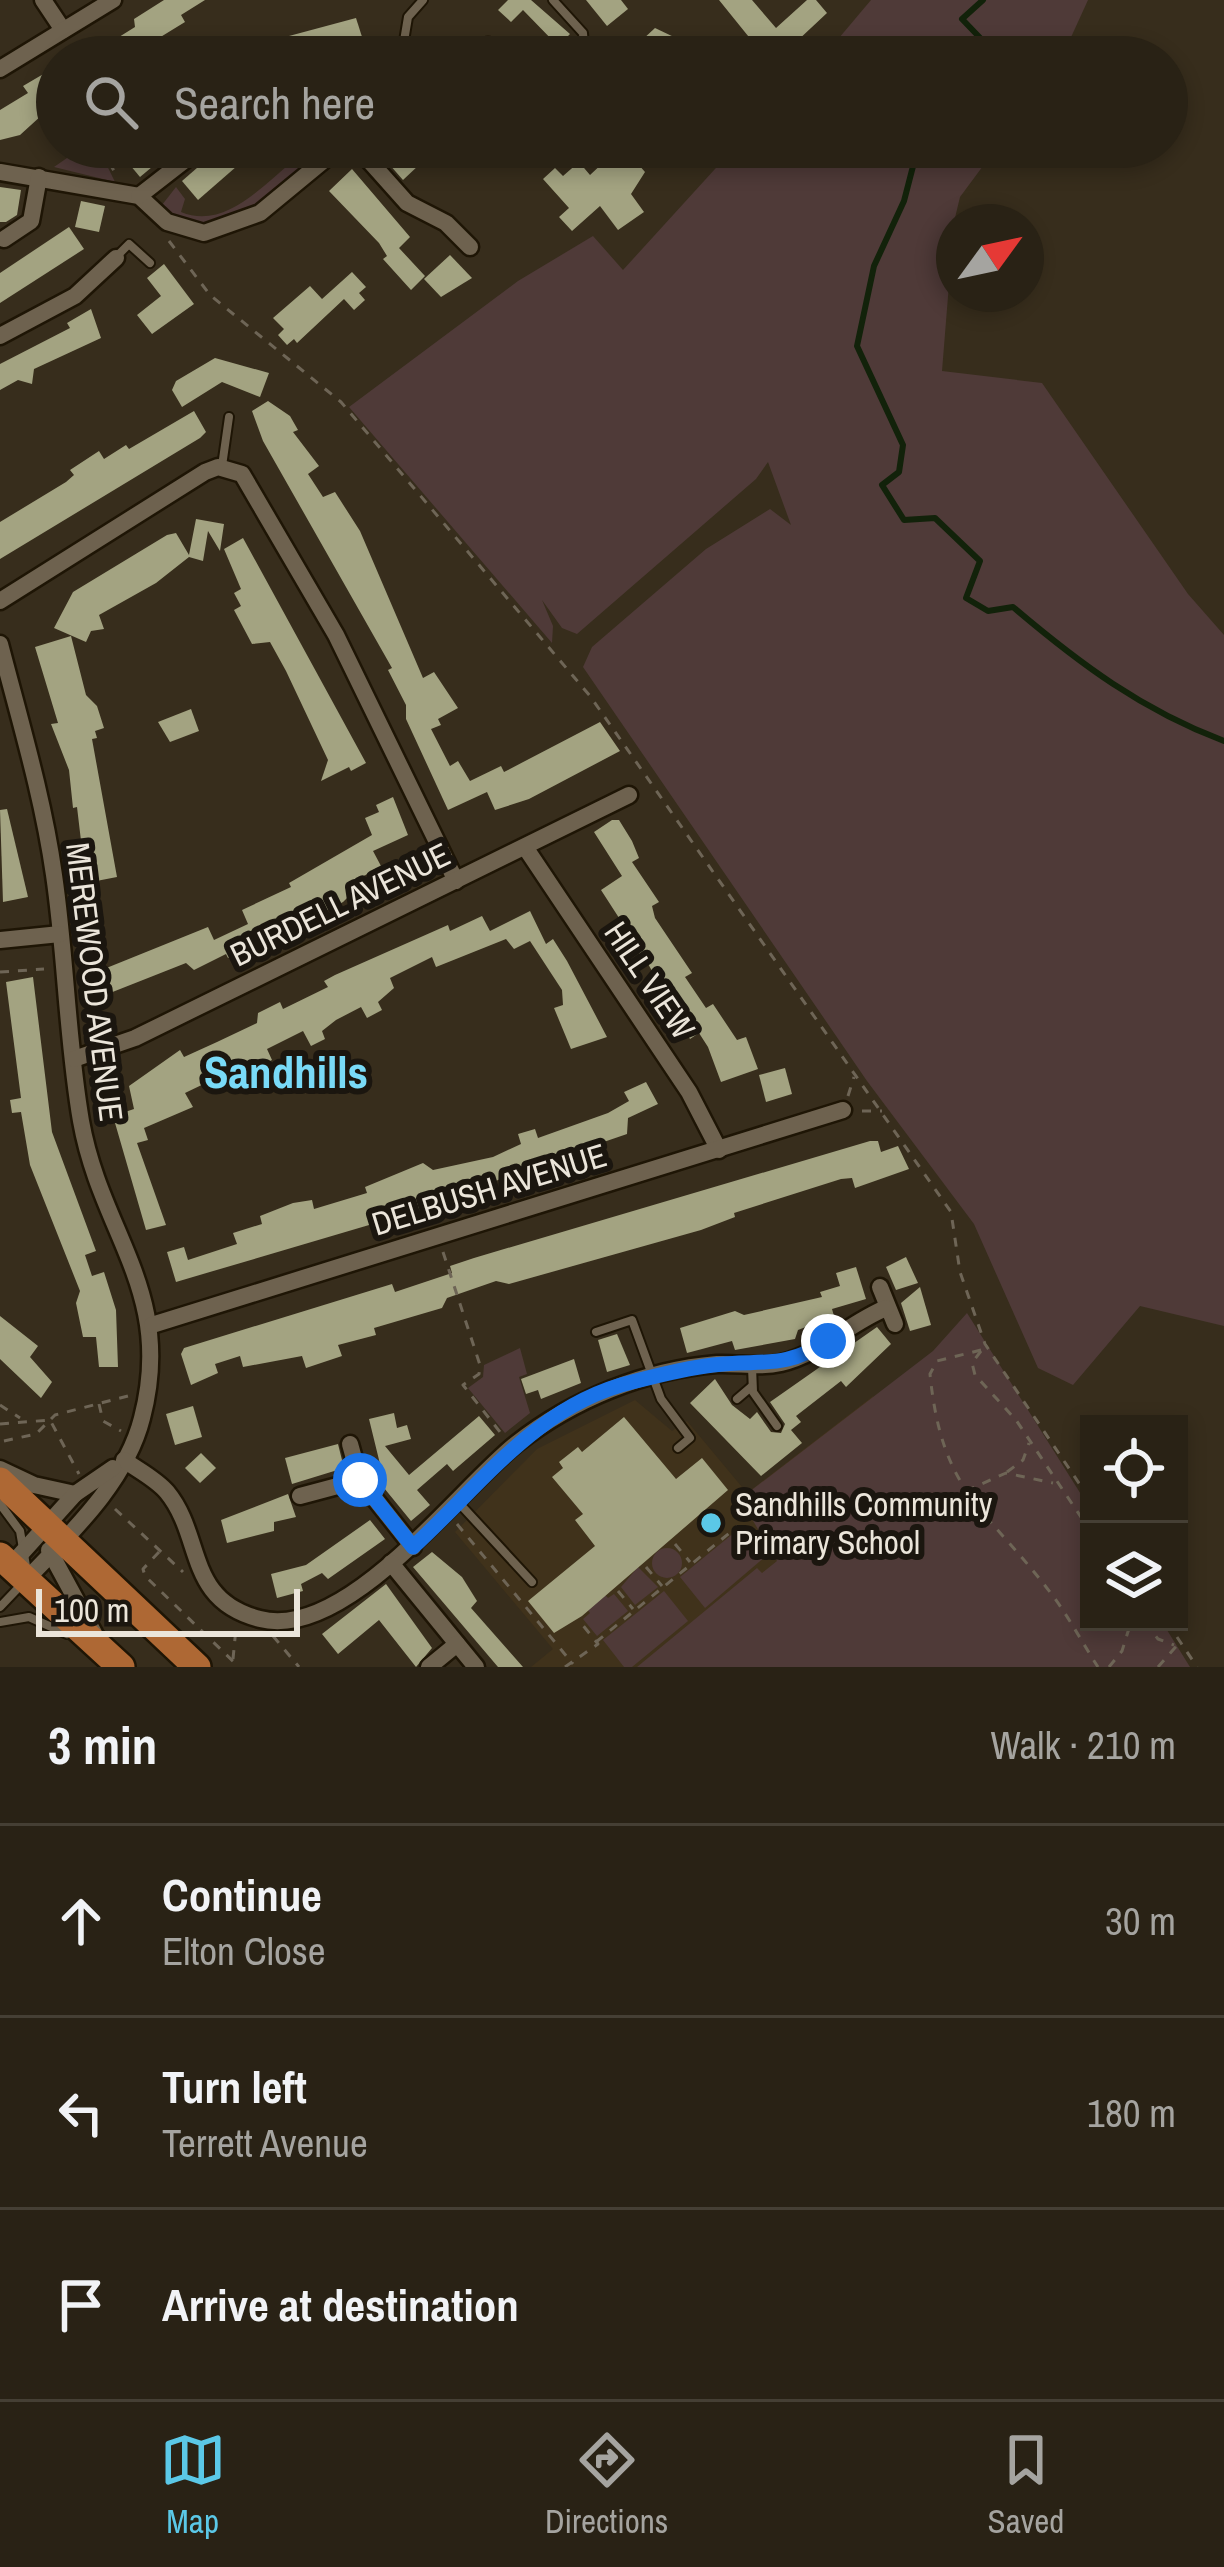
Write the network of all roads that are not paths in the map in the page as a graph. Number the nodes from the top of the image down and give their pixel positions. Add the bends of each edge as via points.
1 (44, 0) edge
2 (113, 0) edge
3 (423, 0) edge
4 (553, 0) edge
5 (63, 30) junction
6 (53, 36) edge
7 (392, 36) edge
8 (583, 36) edge
9 (36, 47) edge
10 (0, 69) edge
11 (175, 168) edge
12 (315, 168) edge
13 (376, 168) edge
14 (0, 172) edge
15 (39, 177) junction
16 (140, 196) junction
17 (4, 239) dead end
18 (470, 247) dead end
19 (116, 258) joint
20 (150, 263) dead end
21 (0, 336) edge
22 (229, 417) dead end
23 (222, 468) junction
24 (0, 601) edge
25 (0, 644) edge
26 (629, 795) dead end
27 (525, 847) junction
28 (456, 881) junction
29 (60, 934) junction
30 (0, 940) edge
31 (74, 1059) junction
32 (843, 1110) road end
33 (719, 1150) junction
34 (880, 1287) dead end
35 (152, 1325) junction
36 (596, 1332) dead end
37 (752, 1365) junction
38 (653, 1378) junction
39 (751, 1387) junction
40 (736, 1399) dead end
41 (778, 1426) dead end
42 (350, 1444) dead end
43 (678, 1448) dead end
44 (124, 1460) junction
45 (0, 1469) edge
46 (360, 1480) junction
47 (0, 1481) edge
48 (78, 1487) junction
49 (301, 1496) dead end
50 (0, 1504) edge
51 (453, 1508) junction
52 (54, 1541) junction
53 (413, 1547) junction
54 (391, 1563) junction
55 (13, 1565) edge
56 (532, 1582) dead end
57 (0, 1607) edge
58 (0, 1622) edge
59 (457, 1644) junction
60 (114, 1660) edge
61 (197, 1667) edge
62 (429, 1667) edge
63 (476, 1667) edge

1 - 5 street
2 - 5 street
3 - 7 lane
4 - 8 lane
5 - 6 street
9 - 10 street
11 - 16 street
12 - 16 street via 269,206 216,231 176,228
13 - 18 street via 407,203
14 - 15 street
15 - 16 street
15 - 17 street via 31,221
19 - 20 lane via 129,244
19 - 21 street via 75,296
22 - 23 lane
23 - 24 street
23 - 28 street via 242,474 273,520
25 - 29 street, MEREWOOD AVENUE via 32,765
26 - 27 street, BURDELL AVENUE
27 - 28 street, BURDELL AVENUE
27 - 33 street, HILL VIEW via 689,1092
28 - 31 street, BURDELL AVENUE via 136,1038
29 - 30 street
29 - 31 street, MEREWOOD AVENUE
31 - 35 street, MEREWOOD AVENUE via 85,1140
32 - 33 street, DELBUSH AVENUE
33 - 35 street, DELBUSH AVENUE
34 - 37 street via 891,1316 795,1359
35 - 44 street, MEREWOOD AVENUE via 142,1420
36 - 38 lane via 632,1320
37 - 38 street
37 - 39 lane
38 - 43 lane via 690,1438
38 - 51 street via 566,1411 513,1447
39 - 40 lane
39 - 41 lane
42 - 46 street
44 - 48 street, MEREWOOD AVENUE
44 - 52 street, MEREWOOD AVENUE
44 - 54 street via 167,1492 214,1593 262,1620 314,1612
45 - 48 street via 57,1493
46 - 49 street
46 - 53 street
47 - 52 highway
48 - 52 street, MEREWOOD AVENUE
50 - 55 lane
51 - 53 street
51 - 56 lane
52 - 55 street, MEREWOOD AVENUE
52 - 55 street, MEREWOOD AVENUE
52 - 60 street
52 - 61 highway
53 - 54 street
54 - 59 street
55 - 57 lane
55 - 60 highway
58 - 60 lane via 29,1617
59 - 62 street
59 - 63 street

